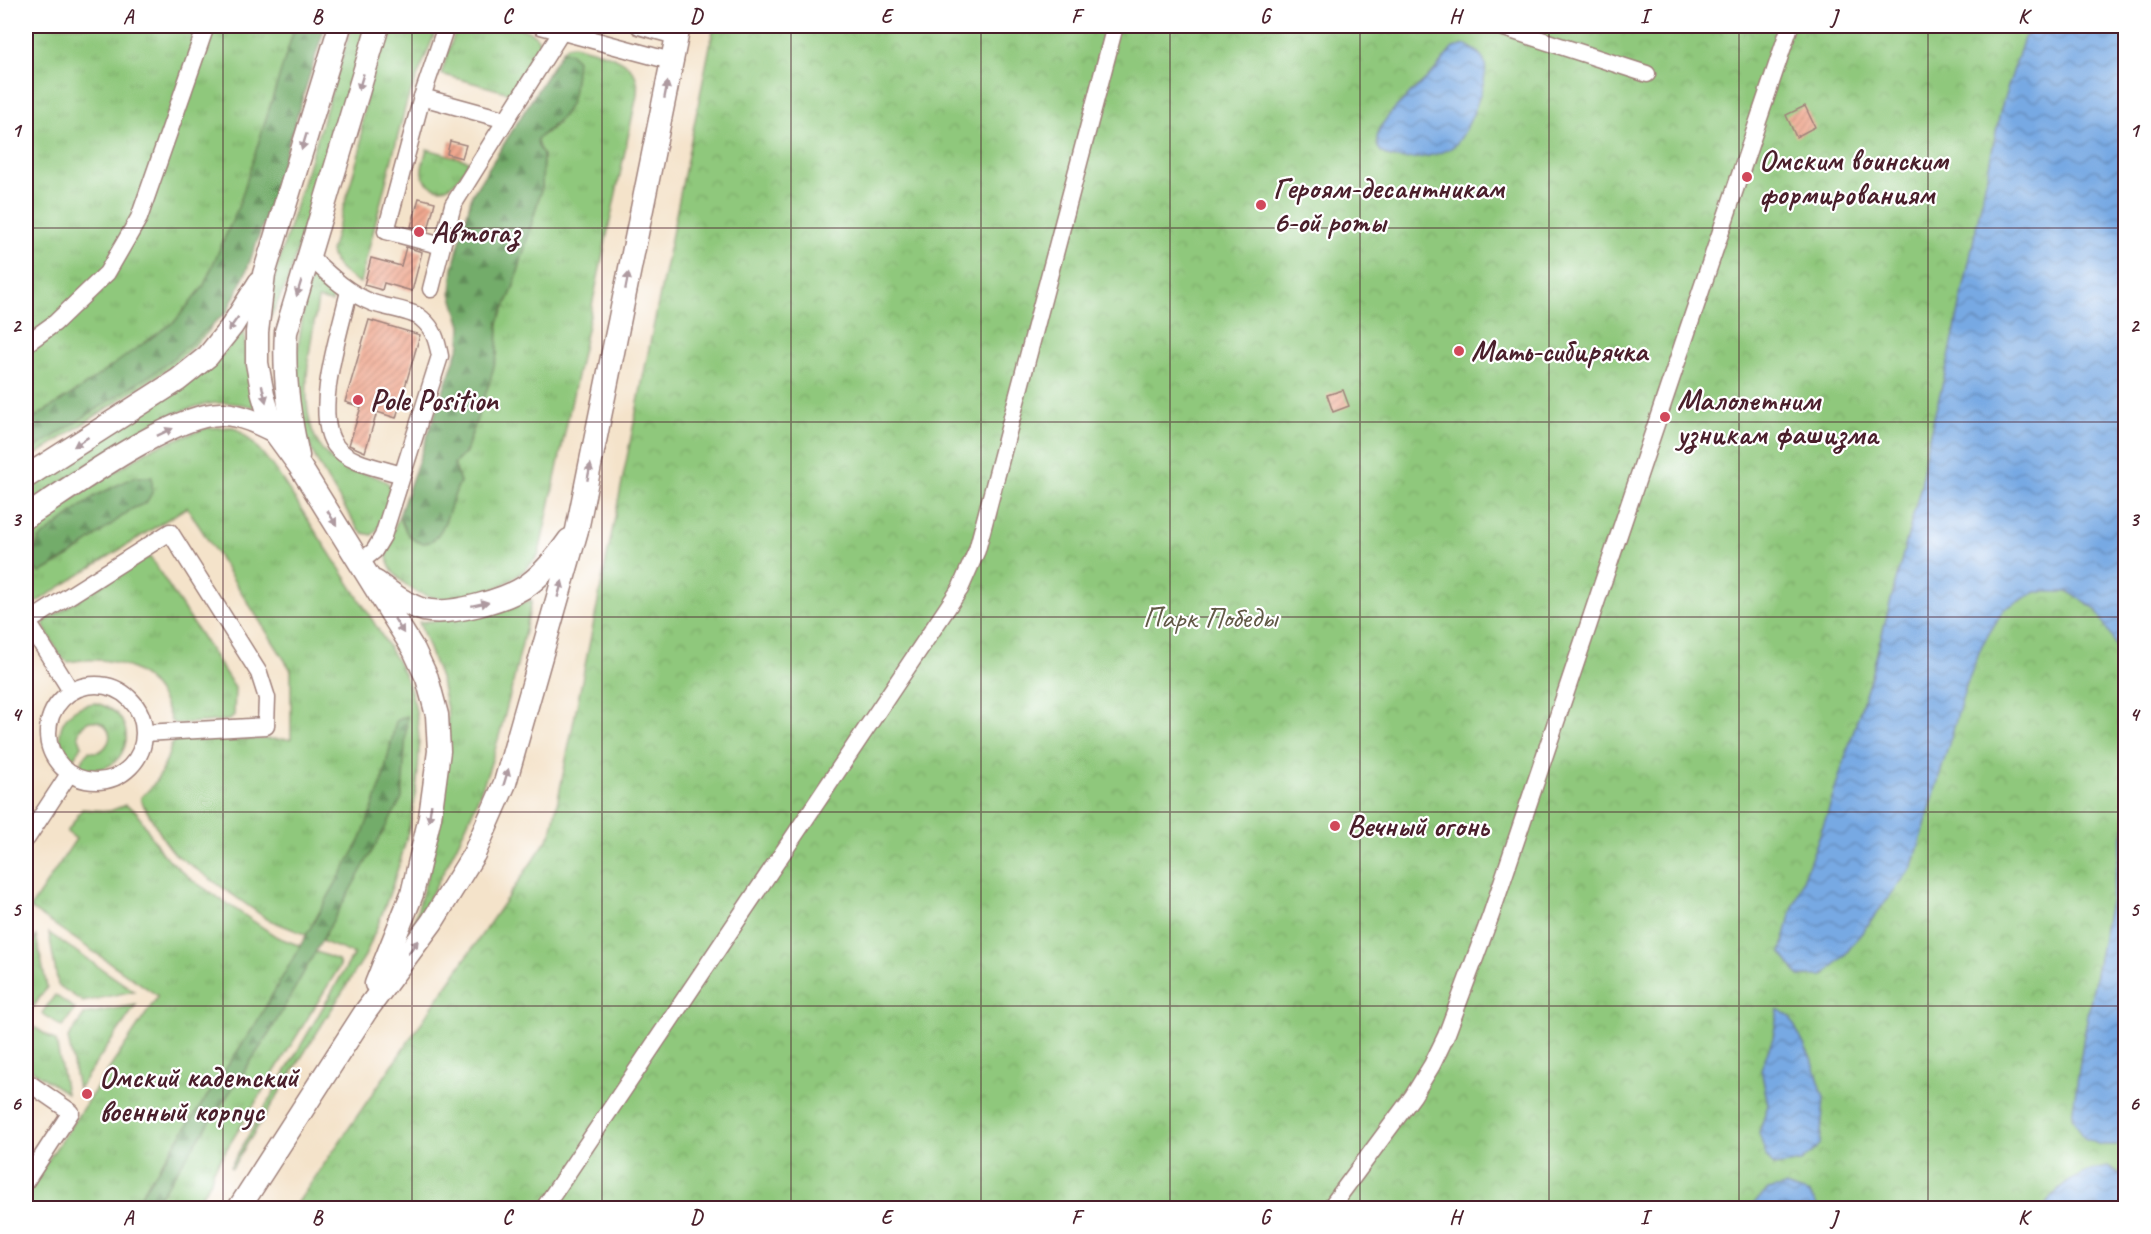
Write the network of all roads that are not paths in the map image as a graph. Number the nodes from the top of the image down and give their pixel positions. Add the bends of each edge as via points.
1 (206, 26) edge
2 (340, 26) edge
3 (378, 26) edge
4 (446, 26) edge
5 (541, 26) edge
6 (639, 26) edge
7 (1115, 26) edge
8 (1498, 26) edge
9 (1790, 26) edge
10 (562, 28) edge
11 (677, 31) edge
12 (671, 61) junction
13 (1647, 74) dead end
14 (422, 97) junction
15 (506, 120) junction
16 (442, 246) junction
17 (309, 256) junction
18 (264, 274) junction
19 (431, 289) dead end
20 (350, 291) junction
21 (26, 344) edge
22 (274, 431) junction
23 (301, 468) junction
24 (402, 475) junction
25 (26, 477) edge
26 (26, 517) edge
27 (577, 530) junction
28 (364, 569) junction
29 (27, 620) edge
30 (72, 691) junction
31 (145, 733) junction
32 (69, 774) junction
33 (27, 838) edge
34 (366, 1011) junction
35 (26, 1081) edge
36 (26, 1181) edge
37 (239, 1209) edge
38 (544, 1209) edge
39 (1330, 1209) edge

1 - 21 street via 139,218 107,273 55,323
2 -> 18 main road
3 -> 17 main road
4 - 14 street
5 - 10 street
6 - 11 street
7 - 38 street via 977,550 960,589
8 - 13 street
9 - 39 street via 1491,915 1446,1036 1413,1096
10 - 12 street
10 - 15 street
11 - 12 main road
27 -> 12 main road
14 - 15 street
14 - 16 street via 386,231
15 - 16 street via 453,205
16 - 19 street
17 - 20 street
17 -> 23 main road via 286,332 284,364
18 -> 22 main road via 257,363
18 -> 25 main road via 208,356 178,380
20 - 24 street via 327,390 326,426 335,446 352,459
20 - 24 street via 372,303 421,317 435,333 440,356
22 - 23 main road
26 -> 22 main road via 137,446 194,420 220,414 240,416
23 -> 28 main road
24 - 28 street via 383,536
28 -> 27 main road via 398,599 425,610 458,609 490,602 527,585 551,565
34 -> 27 main road via 432,922 478,844 505,783
28 -> 34 main road via 427,678 437,715 439,751 430,817 411,894
29 - 30 street
29 - 31 street via 170,532 260,673 267,698 266,726
30 - 31 street via 100,684 114,688 136,706
30 - 32 street via 52,711 48,725 51,753
31 - 32 street via 136,761 119,776 98,782
32 - 33 street
34 - 37 main road
35 - 36 street via 71,1112

